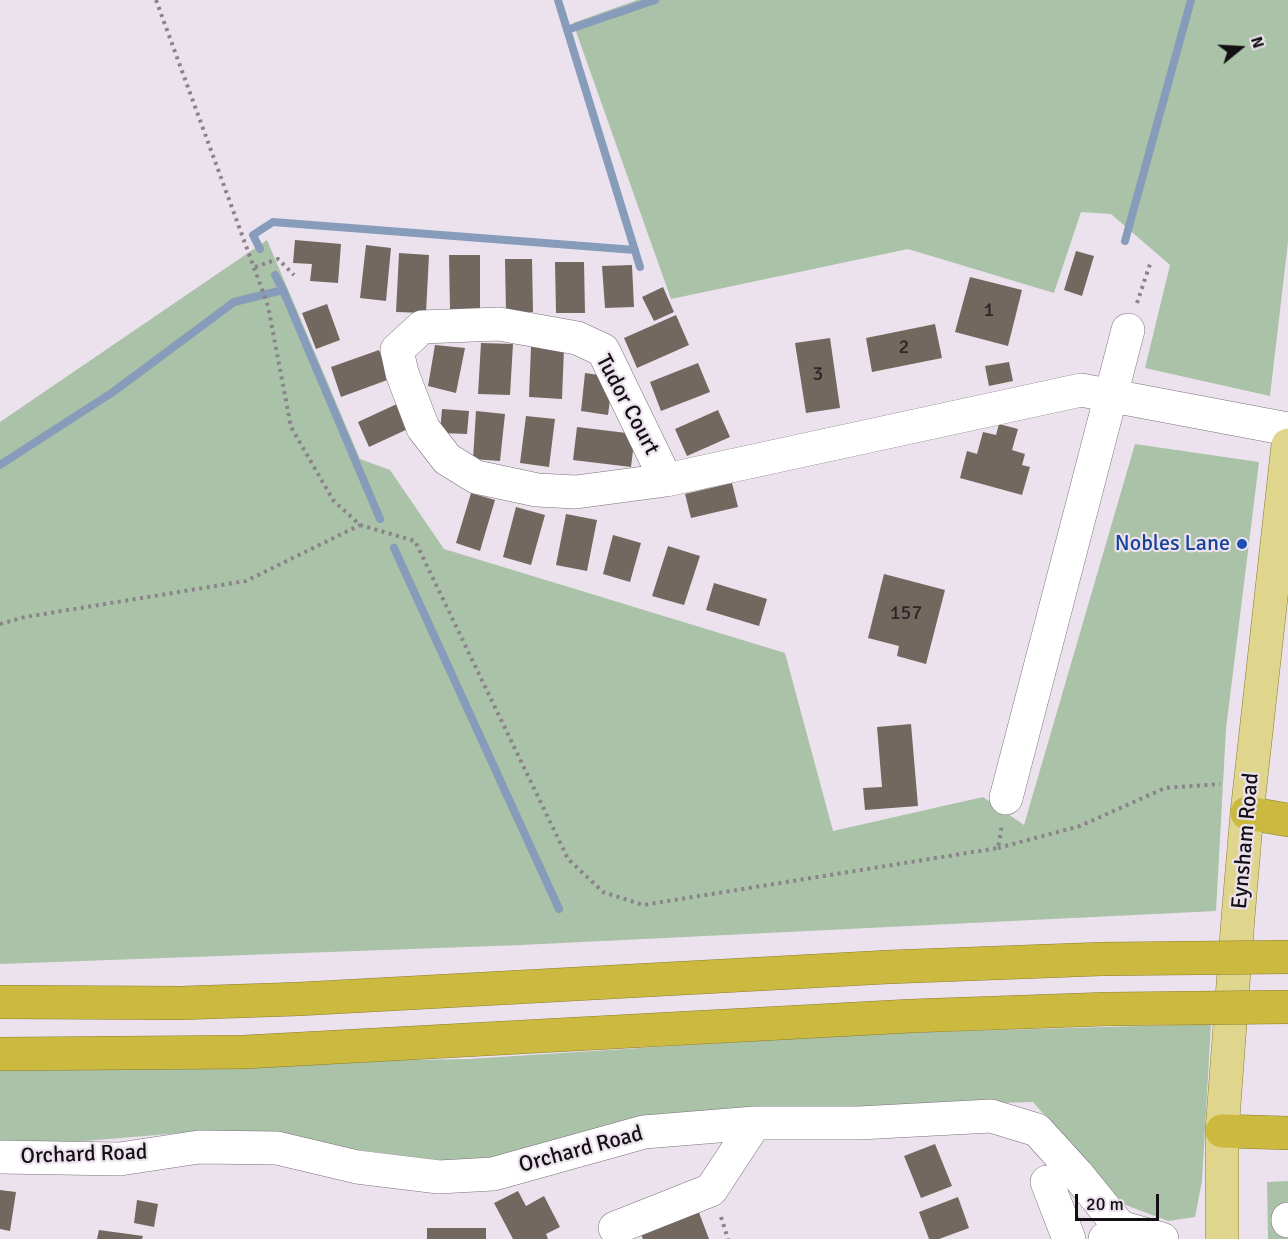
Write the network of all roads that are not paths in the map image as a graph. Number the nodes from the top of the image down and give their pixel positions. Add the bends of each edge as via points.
1 (1128, 330) road end
2 (1110, 397) junction
3 (1288, 429) edge
4 (1288, 445) edge
5 (666, 480) junction
6 (1284, 518) edge
7 (1006, 798) road end
8 (1247, 813) junction
9 (1288, 820) edge
10 (1288, 957) edge
11 (0, 1002) edge
12 (1288, 1007) edge
13 (0, 1054) edge
14 (755, 1123) junction
15 (1222, 1131) junction
16 (1288, 1133) edge
17 (0, 1157) edge
18 (1047, 1182) dead end
19 (615, 1228) dead end
20 (1112, 1233) edge
21 (1069, 1239) edge
22 (1162, 1239) edge
23 (1222, 1239) edge

1 - 2 street
2 - 3 street
2 - 5 street, Tudor Court via 1081,390
2 - 7 street
4 - 6 main road, Eynsham Road
5 - 5 street, Tudor Court via 576,492 537,490 476,477 447,459 423,428 397,350 422,327 499,324 577,338 603,350
6 - 8 main road, Eynsham Road
8 - 9 highway
8 - 15 main road, Eynsham Road
10 - 11 highway, bridge via 888,967 299,999
12 - 13 highway, bridge via 910,1016 255,1052
14 - 17 street, Orchard Road via 644,1131 493,1174 439,1177 357,1167 277,1148 199,1147 120,1159
14 - 19 street via 711,1190
14 - 20 street, Orchard Road via 859,1123 991,1116 1037,1130 1077,1174
15 - 16 highway
15 - 23 main road, Eynsham Road
18 - 21 street
20 - 22 street

